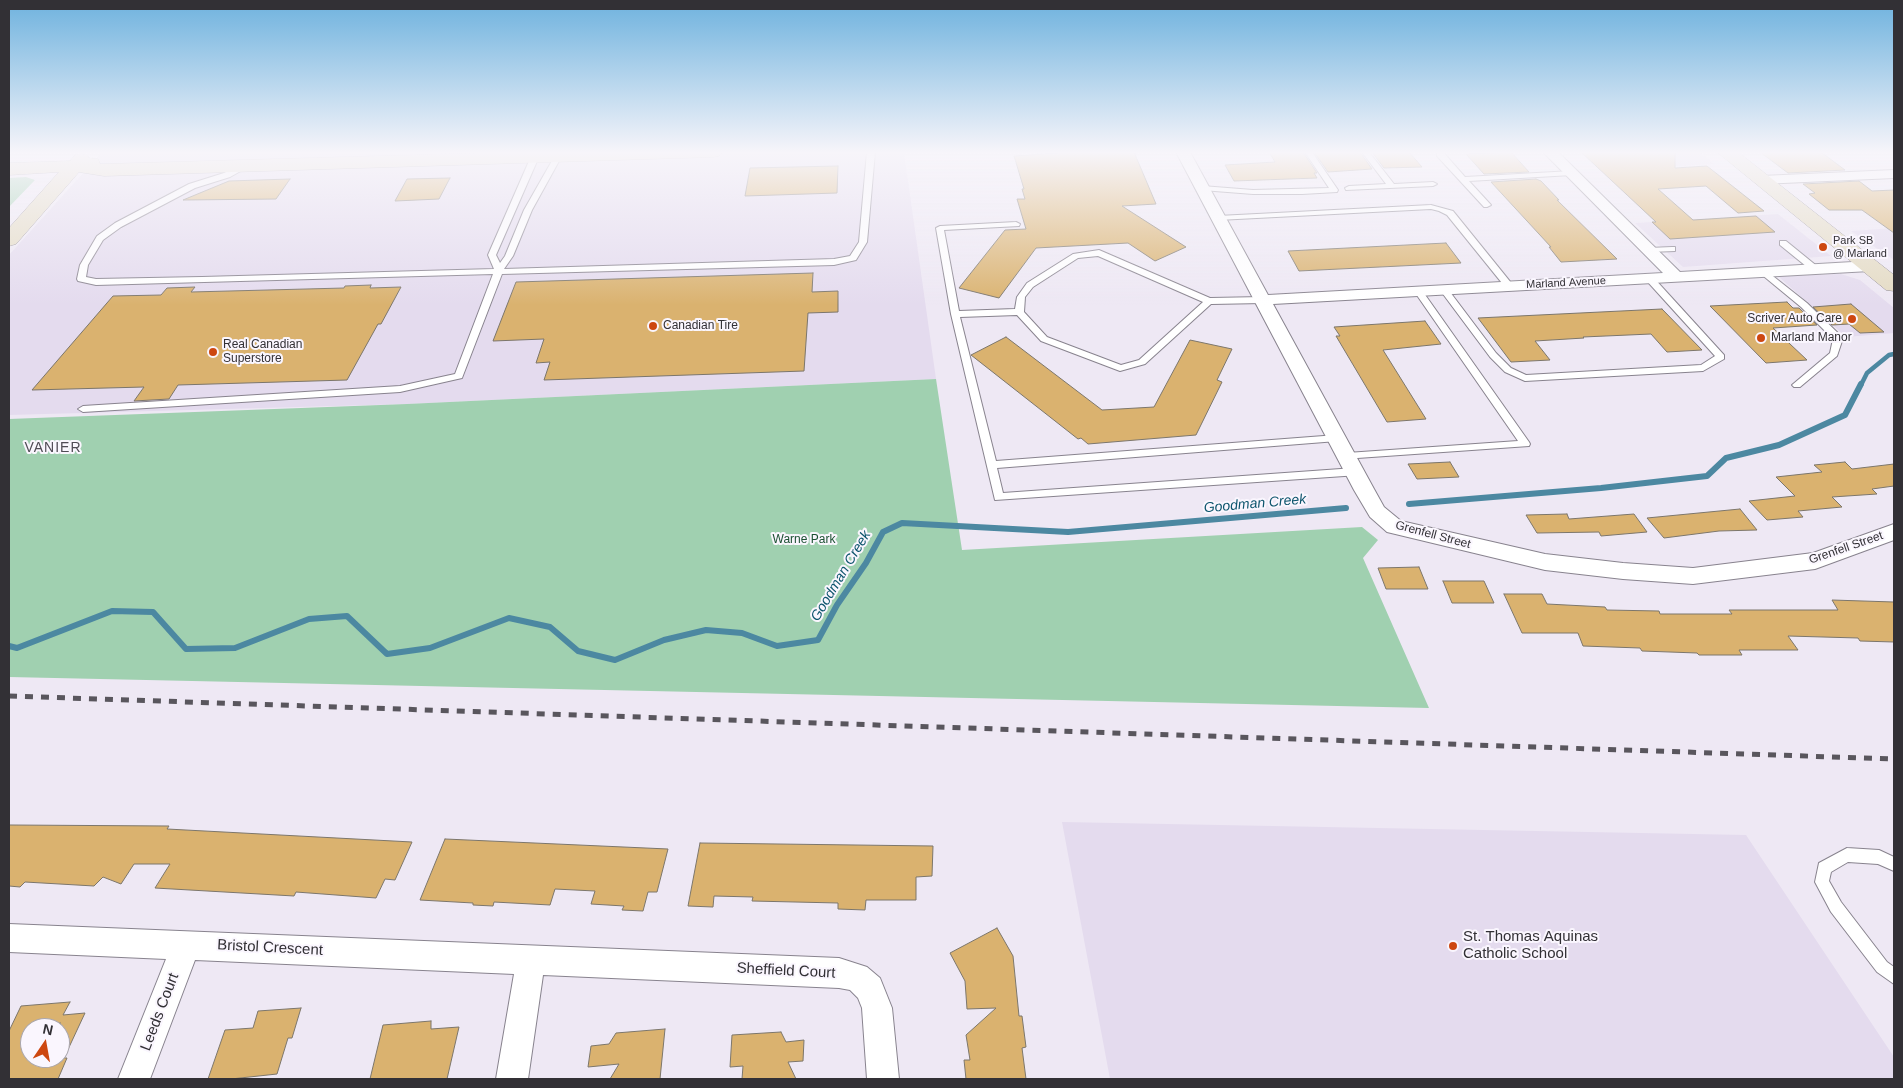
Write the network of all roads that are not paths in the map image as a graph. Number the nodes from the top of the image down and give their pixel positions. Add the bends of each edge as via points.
1 (42, 203) edge
2 (159, 203) edge
3 (515, 203) edge
4 (532, 203) edge
5 (866, 203) edge
6 (1210, 203) edge
7 (1602, 203) edge
8 (1790, 203) edge
9 (1218, 218) junction
10 (1016, 224) dead end
11 (9, 240) edge
12 (1783, 243) dead end
13 (1672, 249) dead end
14 (1649, 250) junction
15 (1870, 266) junction
16 (1815, 269) junction
17 (499, 270) junction
18 (1764, 272) junction
19 (1676, 277) junction
20 (1649, 278) junction
21 (1894, 285) edge
22 (1509, 286) junction
23 (1444, 290) junction
24 (1418, 291) junction
25 (1262, 300) junction
26 (1209, 302) junction
27 (1019, 312) junction
28 (955, 314) junction
29 (1797, 385) dead end
30 (83, 409) dead end
31 (1336, 438) junction
32 (991, 465) junction
33 (1351, 465) junction
34 (1894, 532) edge
35 (1894, 864) edge
36 (9, 938) edge
37 (186, 944) junction
38 (531, 960) junction
39 (636, 964) joint
40 (1894, 976) edge
41 (134, 1079) edge
42 (512, 1079) edge
43 (883, 1079) edge

1 - 11 main road
2 - 17 lane via 118,224 100,238 84,265 81,279 96,282
3 - 17 lane via 492,255
4 - 17 lane via 509,256
5 - 17 lane via 863,242 852,258 834,262
6 - 9 street, Grenfell Street
7 - 14 street
8 - 15 main road
9 - 22 lane via 1441,209 1450,213
9 - 25 street, Grenfell Street
10 - 28 lane via 940,228
12 - 16 lane
13 - 14 lane
14 - 19 street
15 - 16 street, Marland Avenue
15 - 21 main road
16 - 18 street, Marland Avenue
17 - 30 lane via 458,376 400,390
18 - 19 street, Marland Avenue
18 - 29 lane via 1838,338 1834,354
19 - 20 street, Marland Avenue
20 - 22 street, Marland Avenue
20 - 23 lane via 1721,357 1703,368 1525,378 1508,370 1493,355
22 - 23 street, Marland Avenue
23 - 24 street, Marland Avenue
24 - 25 street, Marland Avenue
24 - 33 lane via 1525,444
25 - 26 lane
25 - 31 street, Grenfell Street
26 - 27 lane via 1099,253 1076,256 1030,285 1022,297
26 - 27 lane via 1142,362 1120,368 1044,338
27 - 28 lane
28 - 32 lane
31 - 32 lane
31 - 33 street, Grenfell Street
32 - 33 lane via 999,497
33 - 34 street, Grenfell Street via 1377,512 1394,527 1545,562 1693,576 1815,561
35 - 40 lane via 1879,857 1847,855 1824,868 1822,882 1836,907 1882,967
36 - 37 street, Bristol Crescent
37 - 38 street, Bristol Crescent
37 - 41 street, Leeds Court
38 - 39 street, Bristol Crescent
38 - 42 street
39 - 43 street, Sheffield Court via 839,973 857,978 870,988 876,1008

